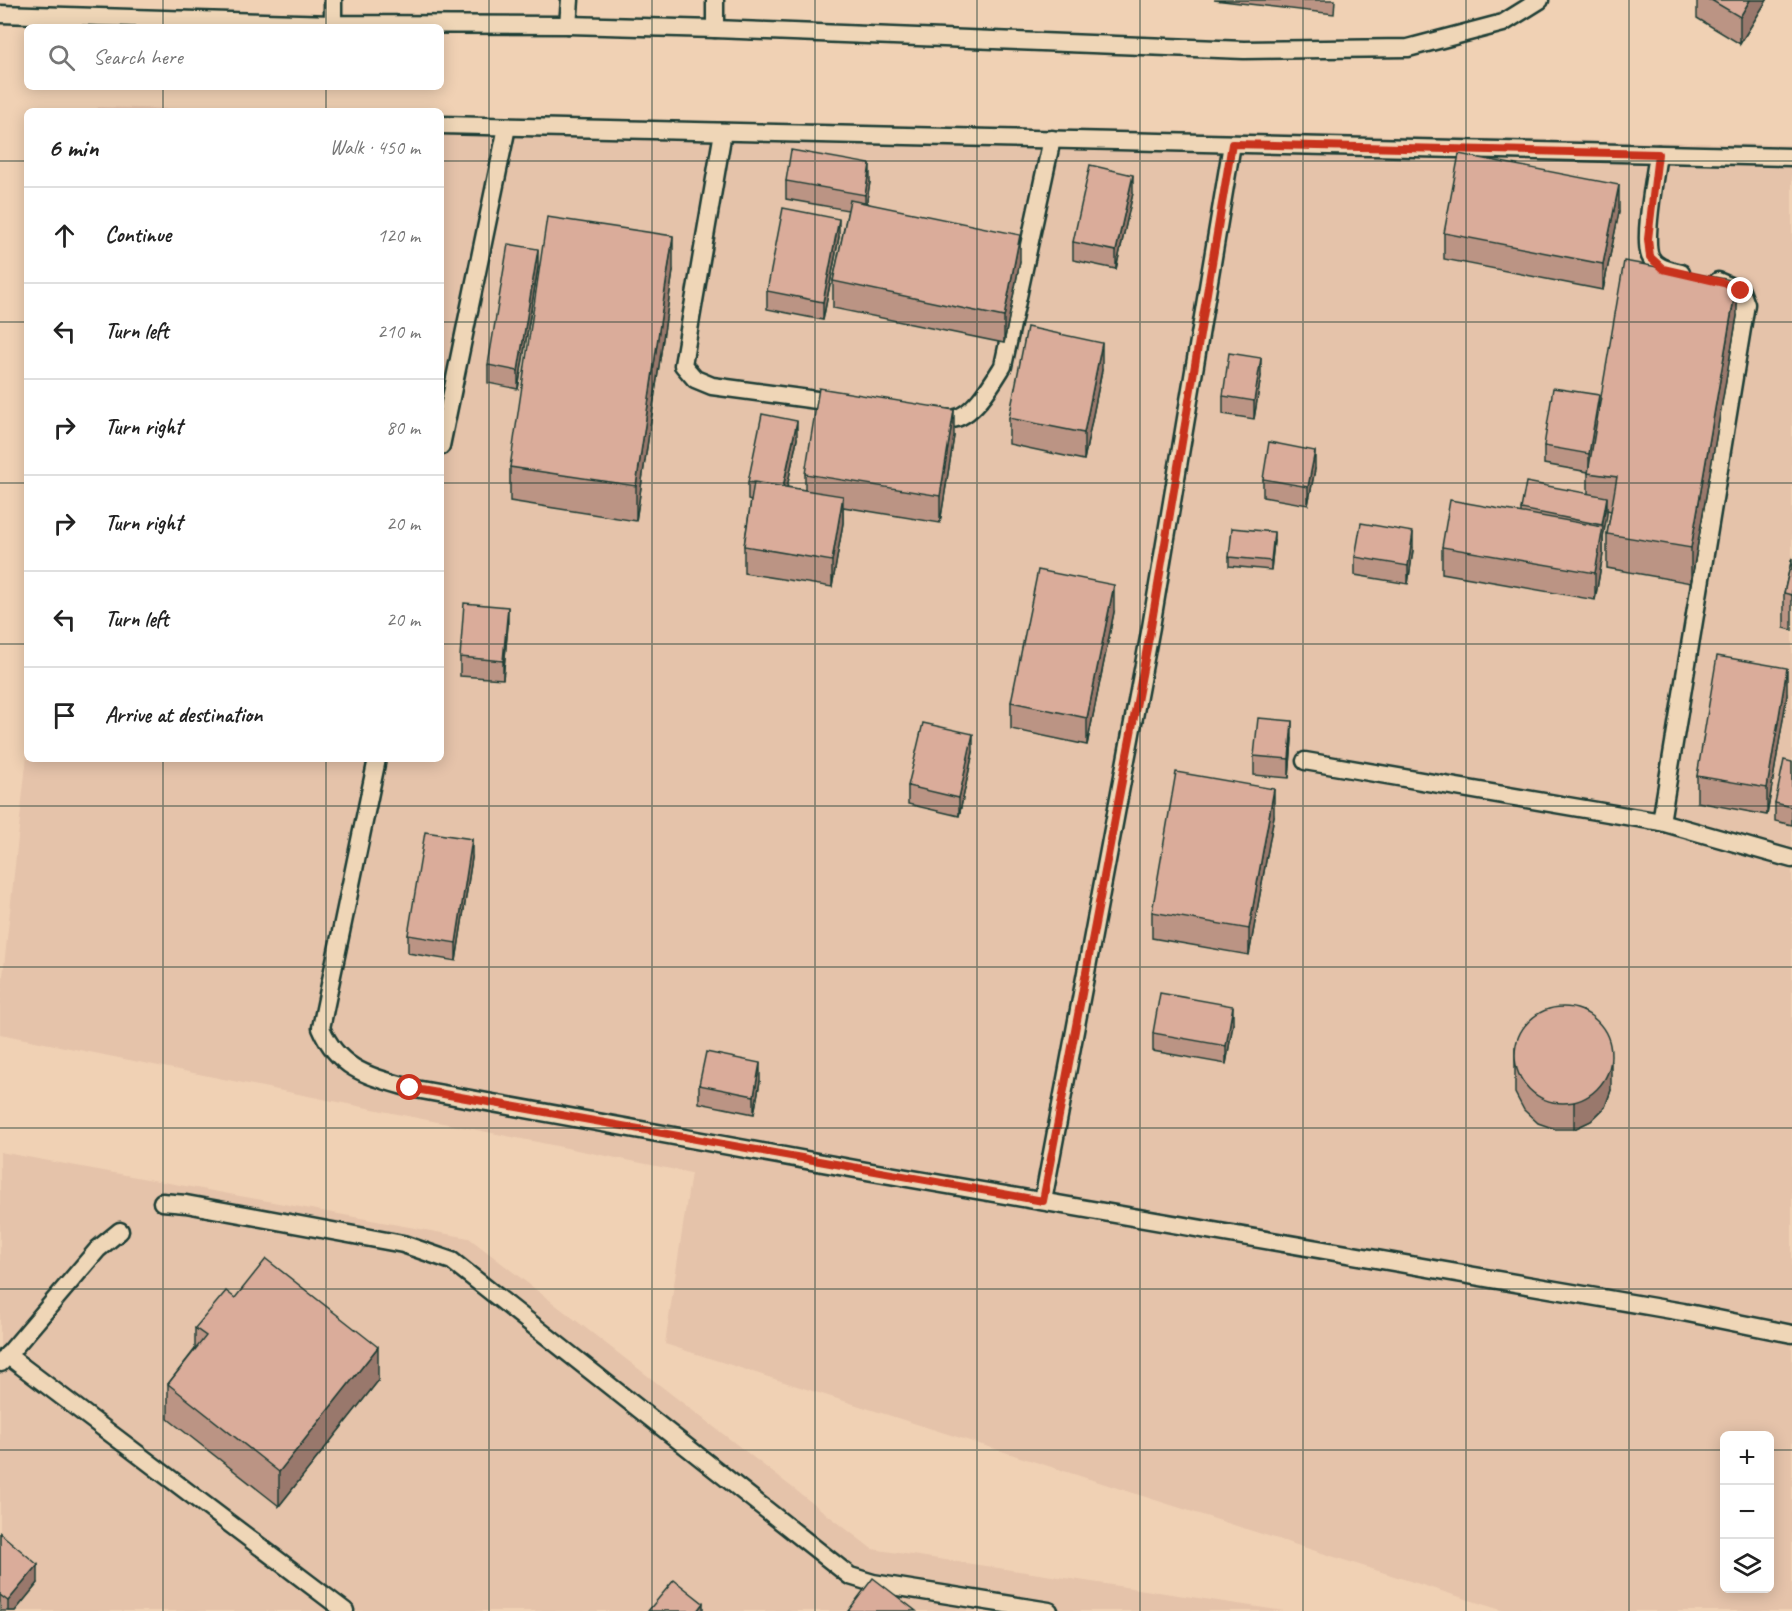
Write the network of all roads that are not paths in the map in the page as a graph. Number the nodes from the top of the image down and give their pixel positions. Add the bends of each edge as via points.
1 (333, 0) edge
2 (570, 0) edge
3 (715, 0) edge
4 (1540, 0) edge
5 (0, 14) edge
6 (333, 24) joint
7 (444, 24) edge
8 (568, 25) junction
9 (716, 29) junction
10 (444, 125) edge
11 (507, 127) junction
12 (723, 132) junction
13 (1052, 139) junction
14 (1232, 144) junction
15 (1658, 154) junction
16 (1792, 157) edge
17 (850, 405) edge
18 (919, 414) edge
19 (444, 432) edge
20 (1305, 761) dead end
21 (376, 762) edge
22 (1661, 822) junction
23 (1792, 860) edge
24 (1043, 1201) junction
25 (162, 1202) dead end
26 (120, 1231) dead end
27 (1792, 1334) edge
28 (3, 1359) edge
29 (345, 1611) edge
30 (1049, 1611) edge

1 - 6 lane
2 - 8 lane
3 - 9 lane
4 - 9 lane via 1503,23 1408,48 1244,50
5 - 6 lane
7 - 8 lane
8 - 9 lane
10 - 11 lane
11 - 12 lane
11 - 19 lane
12 - 13 lane
12 - 17 lane via 683,365 694,379 712,386
13 - 14 lane
13 - 18 lane via 1003,366 973,407 953,419
14 - 15 lane
14 - 24 lane via 1151,627
15 - 16 lane
15 - 22 lane via 1648,239 1650,257 1663,269 1724,283 1741,291 1746,304
20 - 22 lane
21 - 24 lane via 321,1028 330,1047 349,1065 371,1077 410,1088
22 - 23 lane
24 - 27 lane
25 - 30 lane via 403,1244 452,1261 850,1576 873,1584
26 - 28 lane via 98,1249
28 - 29 lane

